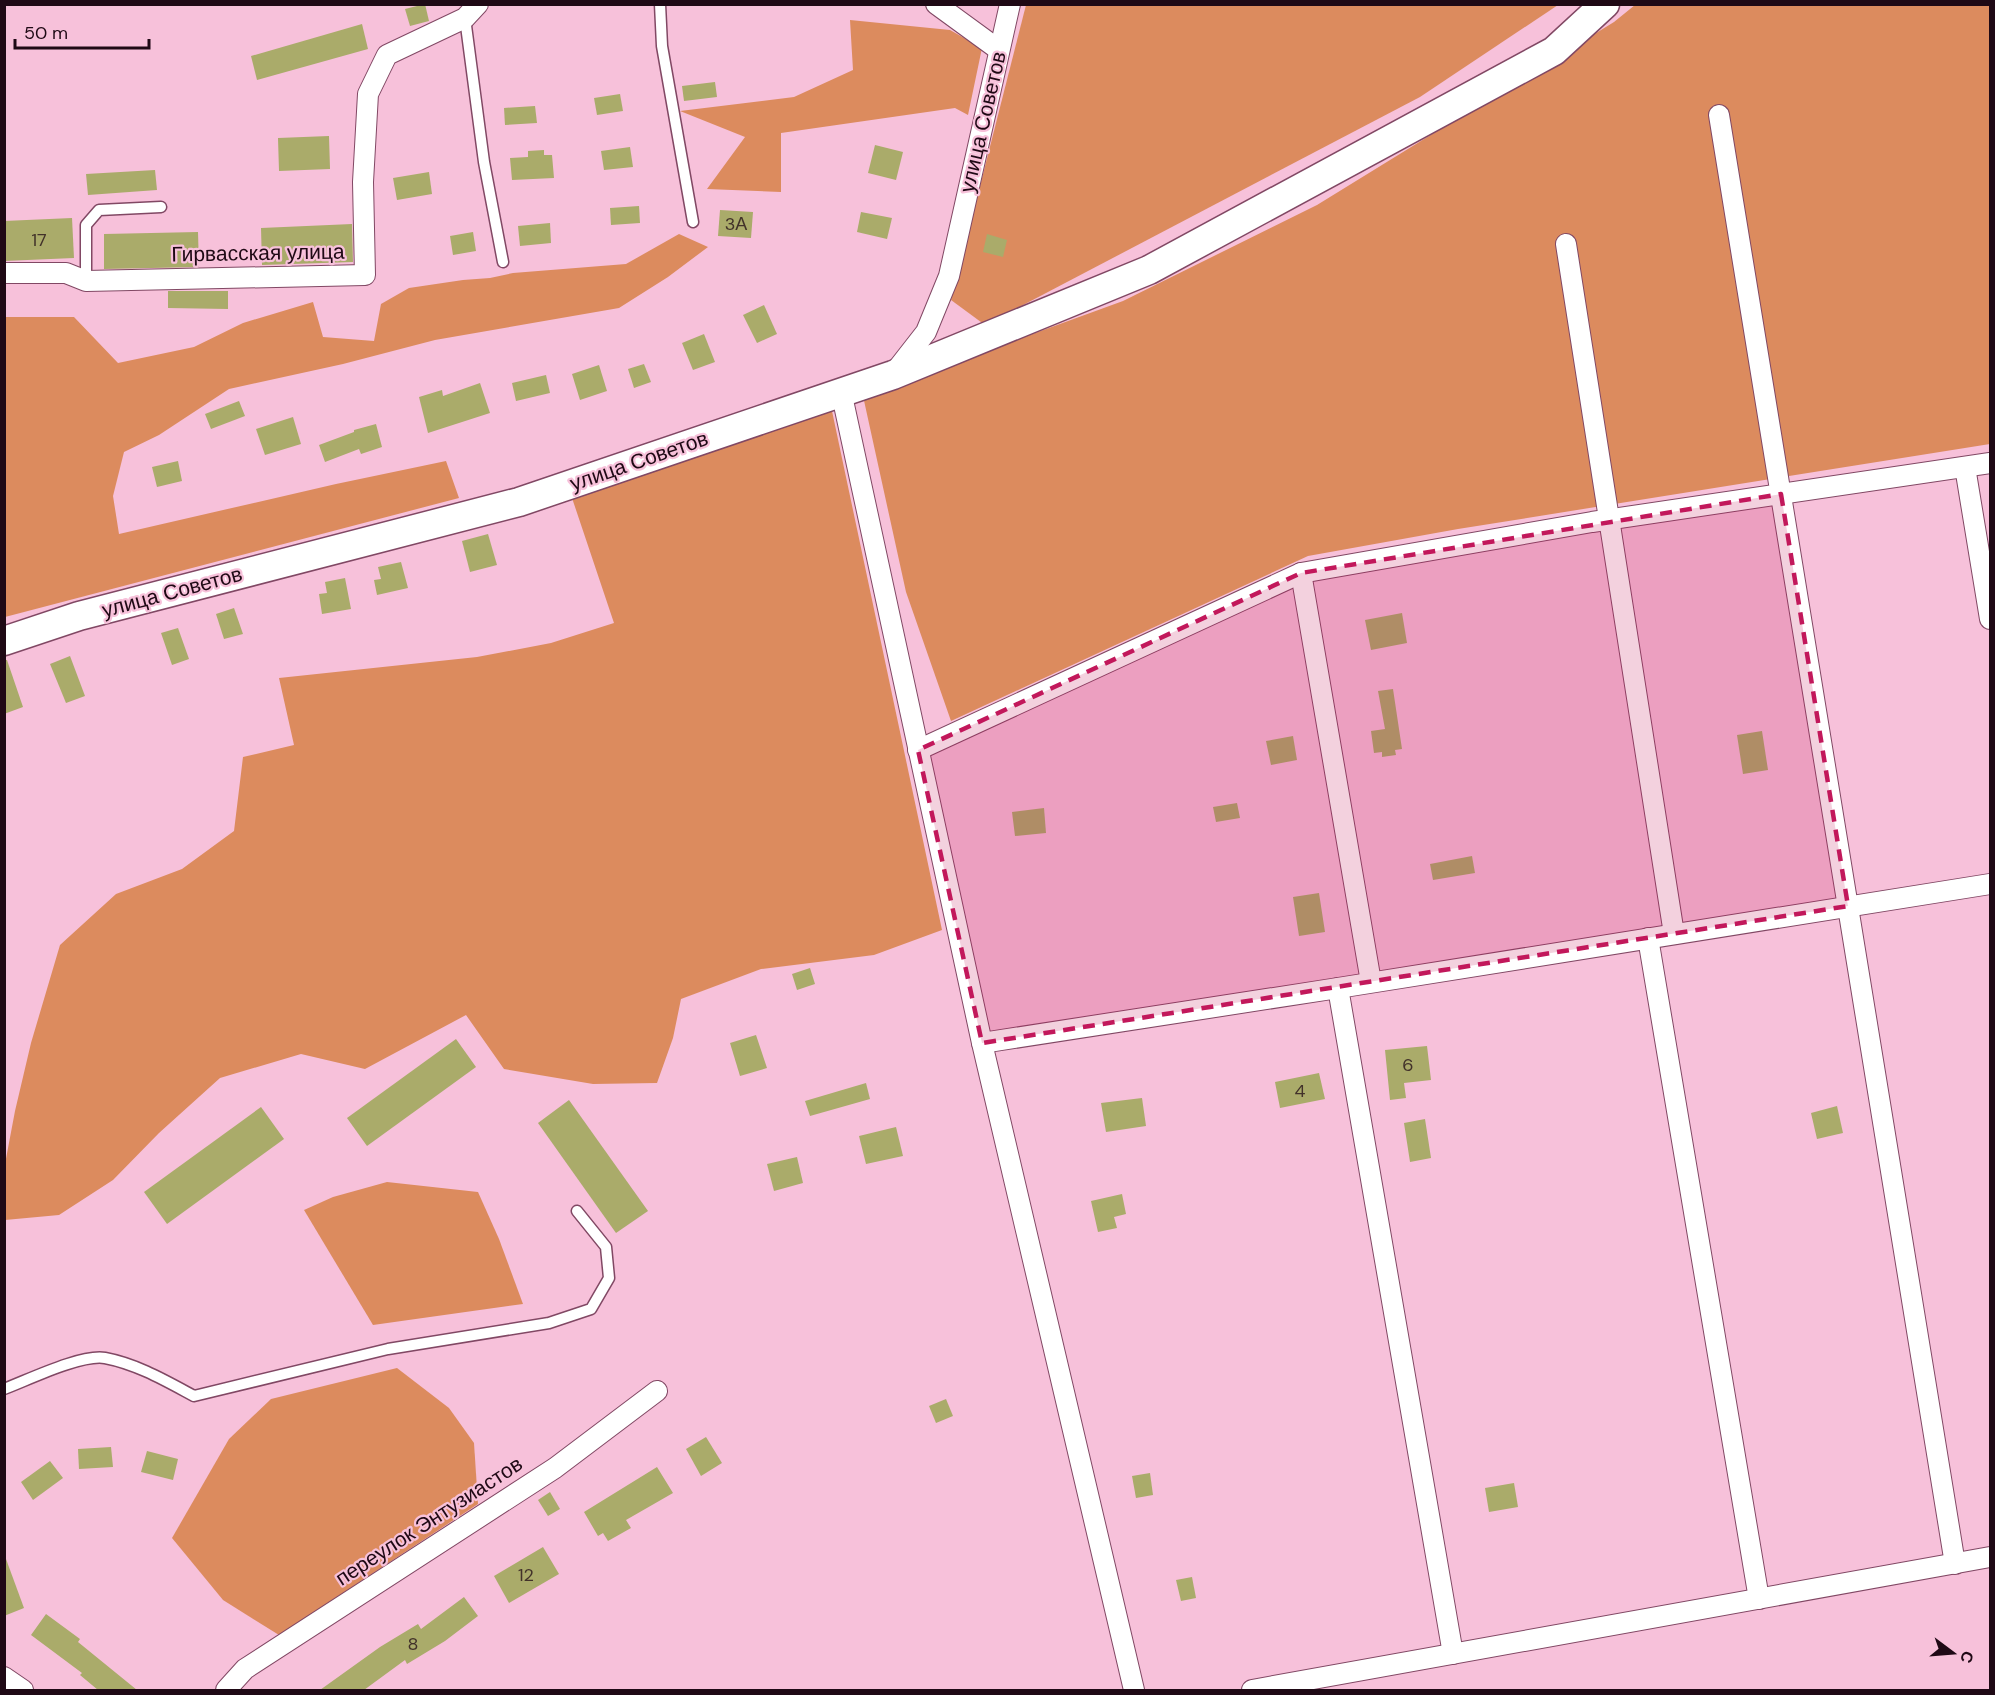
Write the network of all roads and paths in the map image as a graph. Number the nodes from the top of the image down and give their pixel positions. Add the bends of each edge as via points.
1 (660, 4) edge
2 (936, 4) edge
3 (1010, 4) edge
4 (1605, 4) edge
5 (471, 11) edge
6 (999, 50) junction
7 (1719, 115) dead end
8 (161, 207) dead end
9 (693, 222) dead end
10 (1566, 243) dead end
11 (503, 262) dead end
12 (4, 273) edge
13 (86, 282) junction
14 (892, 375) junction
15 (842, 391) junction
16 (1990, 463) edge
17 (1965, 467) junction
18 (1781, 494) junction
19 (1609, 520) junction
20 (1301, 573) junction
21 (1990, 619) edge
22 (4, 641) edge
23 (918, 750) junction
24 (1990, 884) edge
25 (1848, 906) junction
26 (1674, 934) junction
27 (1648, 938) junction
28 (1371, 982) junction
29 (1338, 988) junction
30 (982, 1043) junction
31 (577, 1211) dead end
32 (4, 1389) edge
33 (657, 1391) dead end
34 (1990, 1557) edge
35 (1954, 1564) junction
36 (1760, 1599) junction
37 (1453, 1654) junction
38 (4, 1677) edge
39 (23, 1690) edge
40 (226, 1690) edge
41 (1134, 1690) edge
42 (1252, 1690) edge

1 - 9 lane via 662,46
2 - 6 street
3 - 6 street, улица Советов
4 - 14 main road via 1554,51 1149,270
5 - 11 lane via 484,162
5 - 13 street, Гирвасская улица via 387,55 368,94 363,182 365,275
6 - 14 street, улица Советов via 949,276 926,333
7 - 18 street
8 - 13 lane via 99,210 86,225
10 - 19 street
12 - 13 street, Гирвасская улица via 66,273
14 - 15 main road, улица Советов
15 - 22 main road, улица Советов via 519,502 79,616
15 - 23 street
16 - 17 street
17 - 18 street
17 - 21 street
18 - 19 street
18 - 25 street
19 - 20 street
19 - 26 street
20 - 23 street
20 - 28 street
23 - 30 street
24 - 25 street
25 - 26 street
25 - 35 street
26 - 27 street
27 - 28 street
27 - 36 street
28 - 29 street
29 - 30 street
29 - 37 street
30 - 41 street
31 - 32 lane via 606,1247 609,1278 591,1309 549,1323 388,1349 194,1396 151,1372 103,1358 69,1363
33 - 40 street, переулок Энтузиастов via 555,1468 245,1669
34 - 35 street
35 - 36 street
36 - 37 street
37 - 42 street
38 - 39 street

